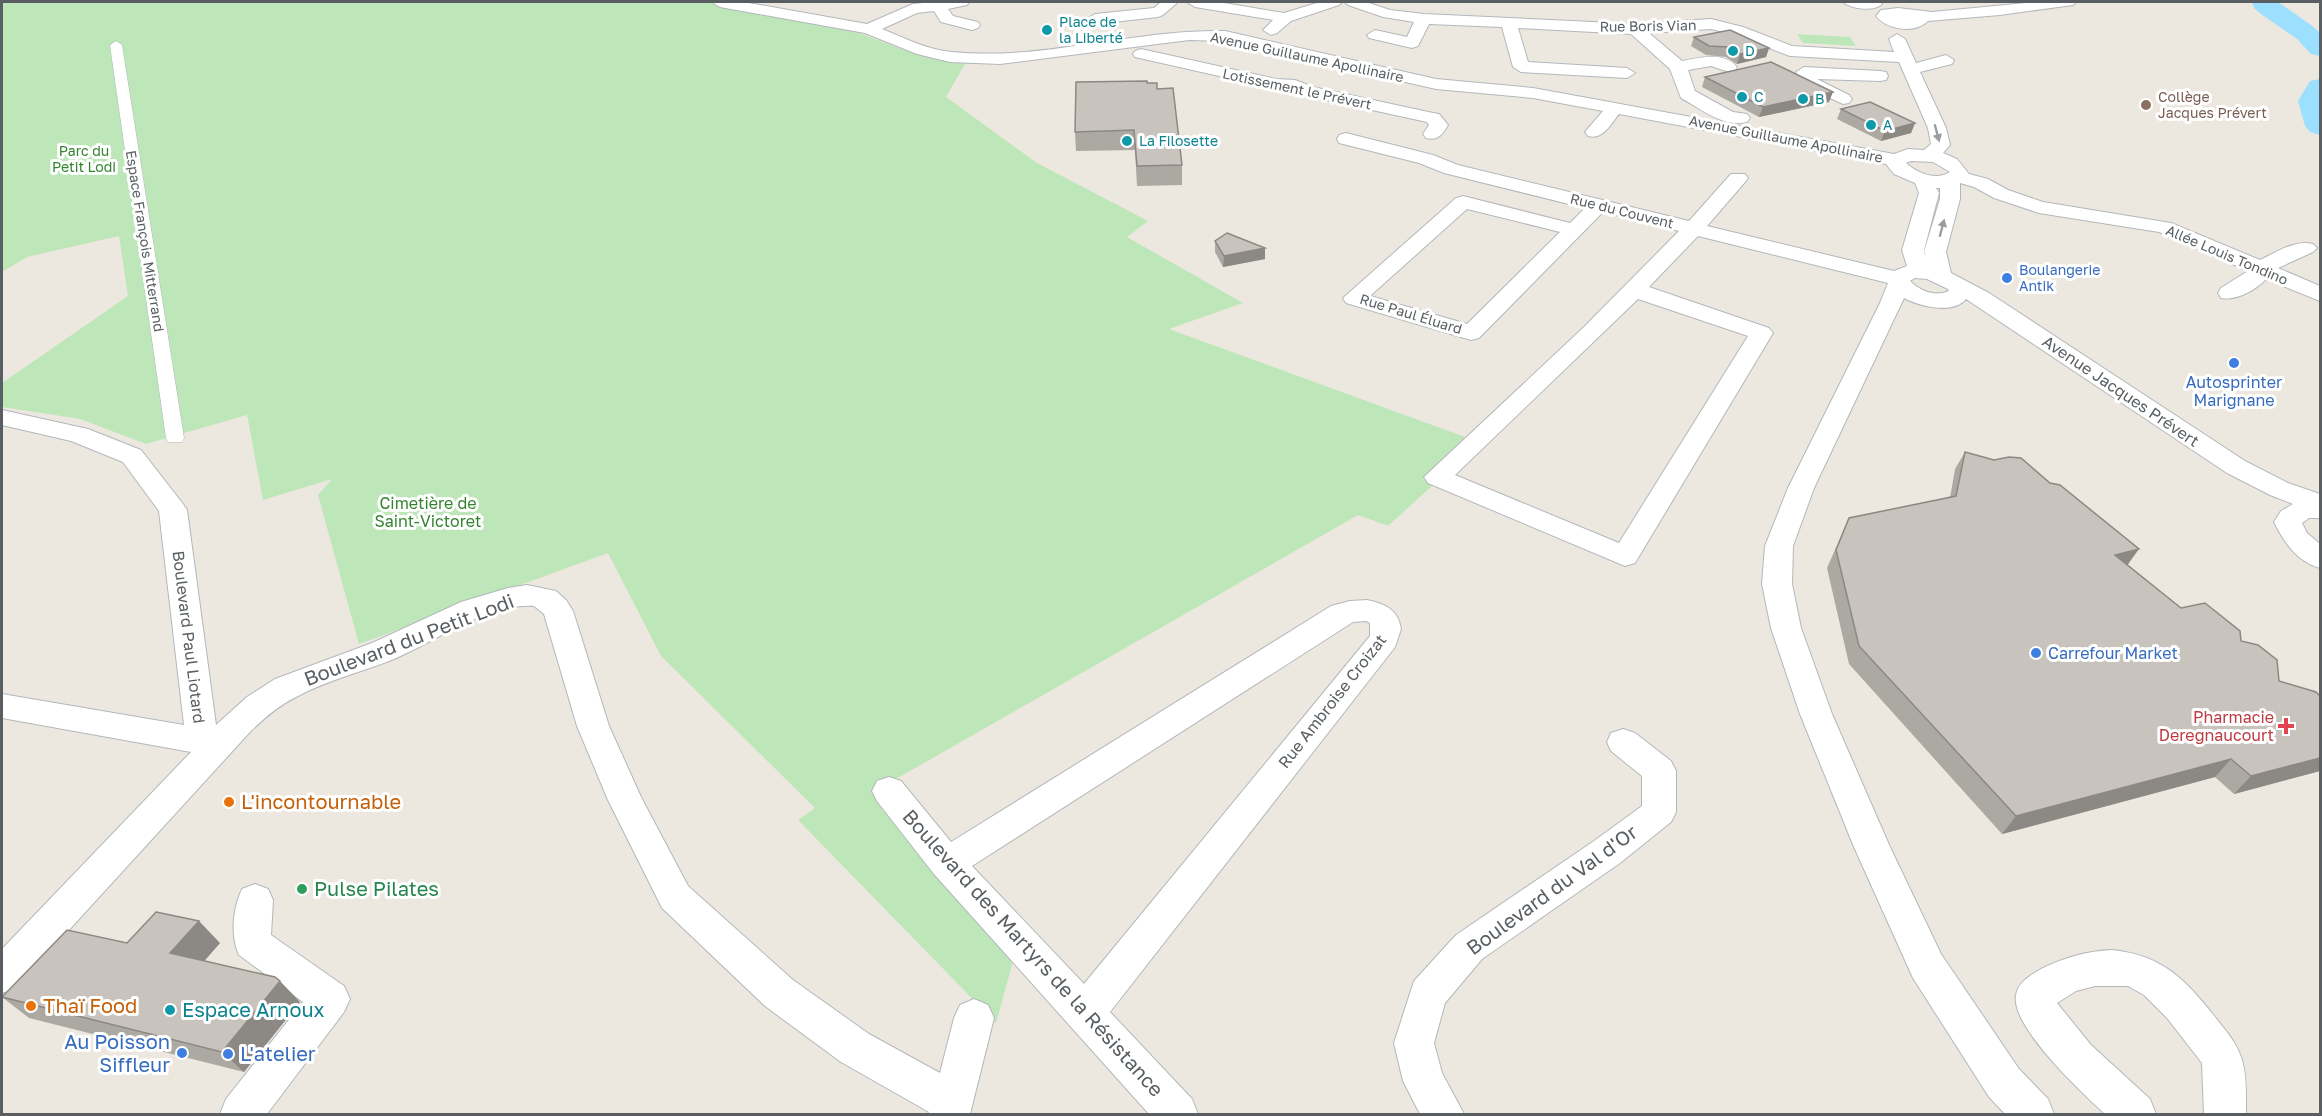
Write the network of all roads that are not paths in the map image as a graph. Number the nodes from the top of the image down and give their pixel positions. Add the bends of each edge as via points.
1 (720, 2) edge
2 (962, 2) edge
3 (1113, 2) edge
4 (1163, 2) edge
5 (1170, 2) edge
6 (1196, 2) edge
7 (1334, 2) edge
8 (1353, 2) edge
9 (1851, 2) edge
10 (2068, 2) edge
11 (1871, 3) edge
12 (938, 5) junction
13 (1285, 18) junction
14 (1895, 18) junction
15 (1095, 19) dead end
16 (1424, 19) junction
17 (1509, 23) junction
18 (972, 25) dead end
19 (869, 29) junction
20 (1635, 29) junction
21 (1375, 35) dead end
22 (1256, 43) junction
23 (1412, 43) junction
24 (116, 45) dead end
25 (1432, 50) dead end
26 (1790, 51) junction
27 (1142, 54) dead end
28 (1907, 57) junction
29 (1327, 60) junction
30 (1678, 67) junction
31 (1729, 67) dead end
32 (1805, 72) junction
33 (1627, 73) dead end
34 (1880, 76) dead end
35 (1295, 85) junction
36 (1843, 99) dead end
37 (1615, 108) junction
38 (1953, 121) dead end
39 (1594, 132) dead end
40 (1432, 134) dead end
41 (1346, 139) dead end
42 (1872, 143) dead end
43 (1928, 156) junction
44 (1896, 160) junction
45 (1956, 168) junction
46 (1738, 178) dead end
47 (1923, 180) junction
48 (1599, 205) junction
49 (1575, 230) junction
50 (1695, 230) junction
51 (2306, 248) dead end
52 (2260, 268) junction
53 (1902, 284) junction
54 (1952, 287) junction
55 (1635, 290) junction
56 (2229, 293) dead end
57 (2320, 294) edge
58 (2, 418) edge
59 (175, 438) dead end
60 (2236, 467) junction
61 (2320, 504) edge
62 (2320, 508) edge
63 (2290, 530) junction
64 (2320, 558) edge
65 (2, 706) edge
66 (211, 742) junction
67 (1623, 742) dead end
68 (889, 791) dead end
69 (947, 863) junction
70 (255, 900) dead end
71 (2, 975) edge
72 (1085, 1013) junction
73 (974, 1018) dead end
74 (951, 1109) edge
75 (241, 1114) edge
76 (1177, 1114) edge
77 (1443, 1114) edge
78 (2033, 1114) edge
79 (2135, 1114) edge
80 (2225, 1114) edge

1 - 19 street, Avenue Guillaume Apollinaire
2 - 12 street
3 - 4 street
5 - 15 street via 1158,12
6 - 13 street
7 - 13 street
8 - 16 street, Rue Boris Vian via 1388,14
9 - 11 street
10 - 14 street via 1918,17 1919,23
11 - 14 street
12 - 18 street via 947,20
12 - 19 street via 913,9
13 - 22 street
14 - 28 street via 1895,33
16 - 17 street, Rue Boris Vian
16 - 23 street
17 - 20 street, Rue Boris Vian
17 - 33 street via 1521,67
19 - 22 street, Avenue Guillaume Apollinaire via 923,51 1000,59 1188,35 1207,34
20 - 26 street, Rue Boris Vian via 1711,24
20 - 30 street
21 - 23 street
22 - 29 street, Avenue Guillaume Apollinaire
23 - 25 street
24 - 59 street, Espace François Mitterrand
26 - 28 street, Rue Boris Vian
26 - 32 street
27 - 35 street, Lotissement le Prévert
28 - 28 street via 1942,61 1918,49
28 - 38 street via 1939,93
28 -> 43 street via 1941,145
29 - 35 street
29 - 37 street, Avenue Guillaume Apollinaire via 1436,84 1533,93
30 - 31 street via 1712,61
30 - 42 street via 1687,94 1729,117 1846,135
32 - 34 street
32 - 36 street via 1812,83
35 - 40 street, Lotissement le Prévert via 1433,118 1439,125
37 - 39 street
37 - 44 street, Avenue Guillaume Apollinaire
41 - 48 street, Rue du Couvent
43 - 44 street via 1908,155
43 - 45 street, Allée Louis Tondino
44 - 47 street via 1904,173
45 - 47 street
45 - 52 street, Allée Louis Tondino via 2001,194 2038,207 2164,227
54 -> 45 street via 1935,252
46 - 50 street
47 - 53 street via 1929,193
48 - 49 street, Rue Paul Éluard
48 - 50 street, Rue du Couvent
49 - 49 street, Rue Paul Éluard via 1472,333 1354,298 1463,202
50 - 53 street, Rue du Couvent
50 - 55 street
51 - 52 street
52 - 56 street via 2256,277
52 - 57 street, Allée Louis Tondino
53 - 54 street, Rue du Couvent
53 - 54 street via 1923,298 1941,301
53 - 78 street via 1801,488 1779,546 1777,584 1786,628 1816,714 1927,966 2004,1083
54 - 60 street, Avenue Jacques Prévert via 2006,314
55 - 55 street via 1617,306 1437,477 1625,556 1761,333
58 - 66 street, Boulevard Paul Liotard via 79,435 132,456 173,510
60 - 61 street, Avenue Jacques Prévert
60 - 63 street, Avenue Jacques Prévert
62 - 63 street via 2292,515 2288,522
63 - 64 street, Avenue Jacques Prévert
65 - 66 street
66 - 71 street, Boulevard Paul Liotard
66 - 74 street, Boulevard du Petit Lodi via 290,685 490,605 530,595 543,597 558,611 593,726 625,800 675,897 779,993 855,1048
67 - 77 street, Boulevard du Val d'Or via 1659,771 1659,812 1469,947 1428,994 1414,1043 1424,1082
68 - 69 street, Boulevard des Martyrs de la Résistance
69 - 72 street, Boulevard des Martyrs de la Résistance
69 - 72 street, Rue Ambroise Croizat via 1342,614 1363,609 1386,622 1384,639
70 - 75 street via 252,943 330,999
72 - 76 street, Boulevard des Martyrs de la Résistance
73 - 74 street
79 - 80 street via 2069,1052 2036,1008 2035,996 2044,988 2074,972 2104,968 2128,969 2156,981 2184,1007 2221,1057

